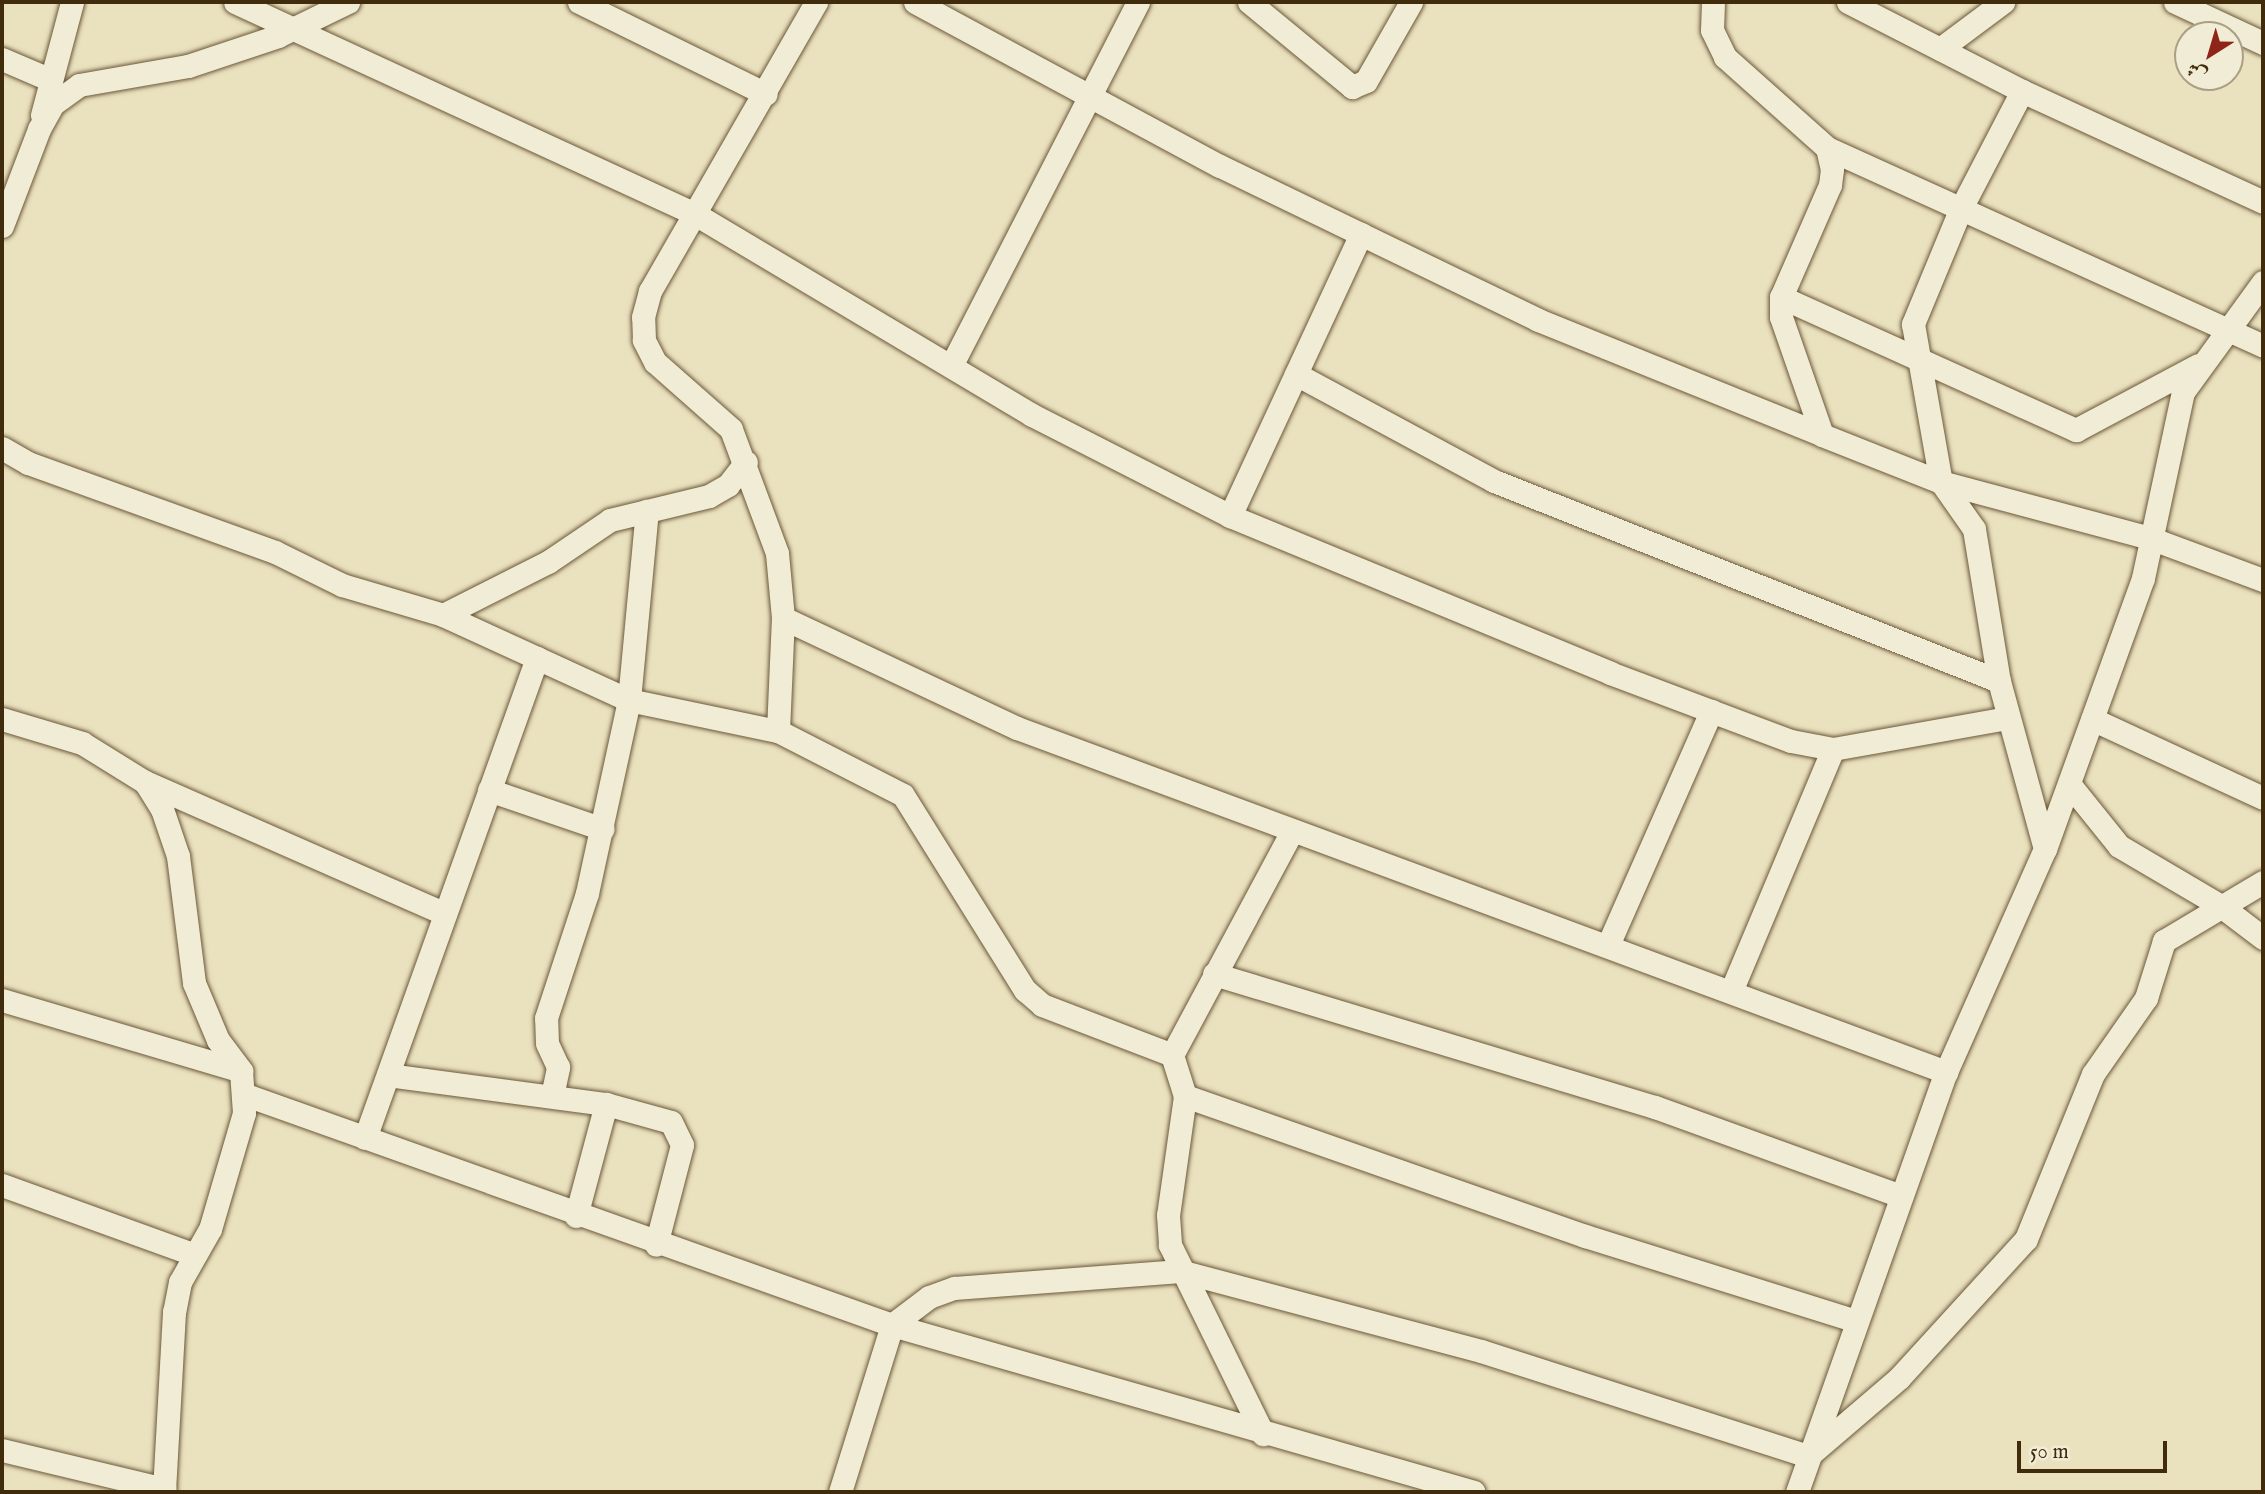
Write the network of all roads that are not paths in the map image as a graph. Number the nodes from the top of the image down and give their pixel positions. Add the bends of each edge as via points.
1 (72, 2) edge
2 (235, 2) edge
3 (348, 2) edge
4 (579, 2) edge
5 (816, 2) edge
6 (915, 2) edge
7 (1138, 2) edge
8 (1248, 2) edge
9 (1411, 2) edge
10 (1713, 2) edge
11 (1847, 2) edge
12 (2003, 2) edge
13 (2185, 4) edge
14 (295, 29) junction
15 (2263, 43) edge
16 (1940, 49) junction
17 (2, 58) edge
18 (51, 80) junction
19 (2022, 91) junction
20 (766, 94) junction
21 (1092, 98) junction
22 (39, 129) junction
23 (1827, 148) junction
24 (6, 202) edge
25 (2263, 202) edge
26 (1961, 208) junction
27 (695, 214) junction
28 (2, 226) edge
29 (1361, 234) junction
30 (2263, 282) edge
31 (1781, 298) junction
32 (2227, 330) junction
33 (2263, 346) edge
34 (1919, 359) junction
35 (2198, 365) junction
36 (951, 366) junction
37 (1296, 374) junction
38 (1822, 435) junction
39 (2, 448) edge
40 (746, 462) junction
41 (1941, 482) junction
42 (647, 512) junction
43 (1230, 516) junction
44 (2150, 538) junction
45 (2263, 579) edge
46 (443, 615) junction
47 (783, 618) junction
48 (537, 658) junction
49 (1999, 681) junction
50 (629, 700) junction
51 (1711, 711) junction
52 (2007, 718) junction
53 (2, 719) edge
54 (2092, 719) junction
55 (778, 731) junction
56 (1833, 749) junction
57 (145, 782) junction
58 (2070, 785) junction
59 (489, 790) junction
60 (2263, 798) edge
61 (603, 829) junction
62 (1292, 831) junction
63 (2045, 849) junction
64 (2263, 882) edge
65 (2221, 906) junction
66 (444, 914) junction
67 (2263, 938) edge
68 (1608, 944) junction
69 (1214, 974) junction
70 (1732, 989) junction
71 (2, 1000) edge
72 (1172, 1055) junction
73 (241, 1072) junction
74 (1946, 1072) junction
75 (388, 1075) junction
76 (246, 1096) junction
77 (552, 1096) junction
78 (1185, 1096) junction
79 (606, 1104) junction
80 (365, 1138) junction
81 (2, 1185) edge
82 (1901, 1196) junction
83 (576, 1216) junction
84 (656, 1245) junction
85 (193, 1254) junction
86 (1180, 1271) junction
87 (1856, 1321) junction
88 (892, 1325) junction
89 (1264, 1434) junction
90 (2, 1450) edge
91 (1808, 1456) junction
92 (164, 1491) edge
93 (840, 1492) edge
94 (1474, 1492) edge
95 (1797, 1492) edge

1 - 18 street
2 - 14 street
3 - 14 street
4 - 20 street
5 - 20 street
6 - 21 street
7 - 21 street
8 - 9 street via 1352,87 1366,81
10 - 23 street via 1712,30 1725,57
11 - 16 street
12 - 16 street
13 - 15 street
14 - 22 street via 188,66 79,85 53,104
14 - 27 street
16 - 19 street
17 - 18 street
18 - 22 street
19 - 25 street
19 - 26 street
20 - 27 street
21 - 29 street
21 - 36 street
22 - 24 street
23 - 26 street
23 - 31 street via 1830,185
24 - 28 street
26 - 32 street
26 - 34 street via 1913,324
27 - 36 street
27 - 40 street via 650,291 644,340 655,362 731,429
29 - 37 street
29 - 38 street via 1538,320
30 - 32 street
31 - 34 street
31 - 38 street via 1781,317
32 - 33 street
32 - 35 street
34 - 35 street via 2076,430
34 - 41 street
35 - 44 street via 2176,412
36 - 43 street via 1032,415
37 - 43 street
37 - 49 street via 1494,481
38 - 41 street
39 - 46 street via 28,463 275,552 342,585
40 - 42 street via 728,485 709,496
40 - 47 street via 777,553
41 - 44 street
41 - 49 street via 1974,529
42 - 46 street via 610,520 548,562
42 - 50 street
43 - 51 street
44 - 45 street
44 - 54 street via 2143,578
46 - 48 street
47 - 55 street
47 - 62 street via 1017,728
48 - 50 street
48 - 59 street
49 - 52 street
50 - 55 street
50 - 61 street
51 - 56 street via 1791,741
51 - 68 street
52 - 56 street
52 - 63 street
53 - 57 street via 82,743
54 - 58 street
54 - 60 street
55 - 72 street via 902,795 1007,965 1042,1005
56 - 70 street
57 - 66 street
57 - 73 street via 162,809 178,856 194,983 218,1040
58 - 63 street
58 - 65 street via 2119,846
59 - 61 street
59 - 66 street
61 - 77 street via 546,1018 547,1043 558,1067
62 - 68 street
62 - 69 street
63 - 74 street
64 - 65 street
65 - 67 street
65 - 91 street via 2164,941 2146,998 2093,1074 2038,1216 2018,1250 1899,1378
66 - 75 street
68 - 70 street
69 - 72 street
69 - 82 street via 1655,1107
70 - 74 street
71 - 73 street
72 - 78 street
73 - 76 street
74 - 82 street
75 - 77 street
75 - 80 street
76 - 80 street
76 - 85 street via 210,1229
77 - 79 street
78 - 86 street via 1168,1215
78 - 87 street via 1586,1236
79 - 83 street
79 - 84 street via 671,1122 681,1134
80 - 83 street
81 - 85 street
82 - 87 street
83 - 84 street
84 - 88 street
85 - 92 street via 174,1312
86 - 88 street via 954,1288 929,1297
86 - 89 street
86 - 91 street via 1481,1351
87 - 91 street
88 - 89 street
88 - 93 street
89 - 94 street
90 - 92 street
91 - 95 street

